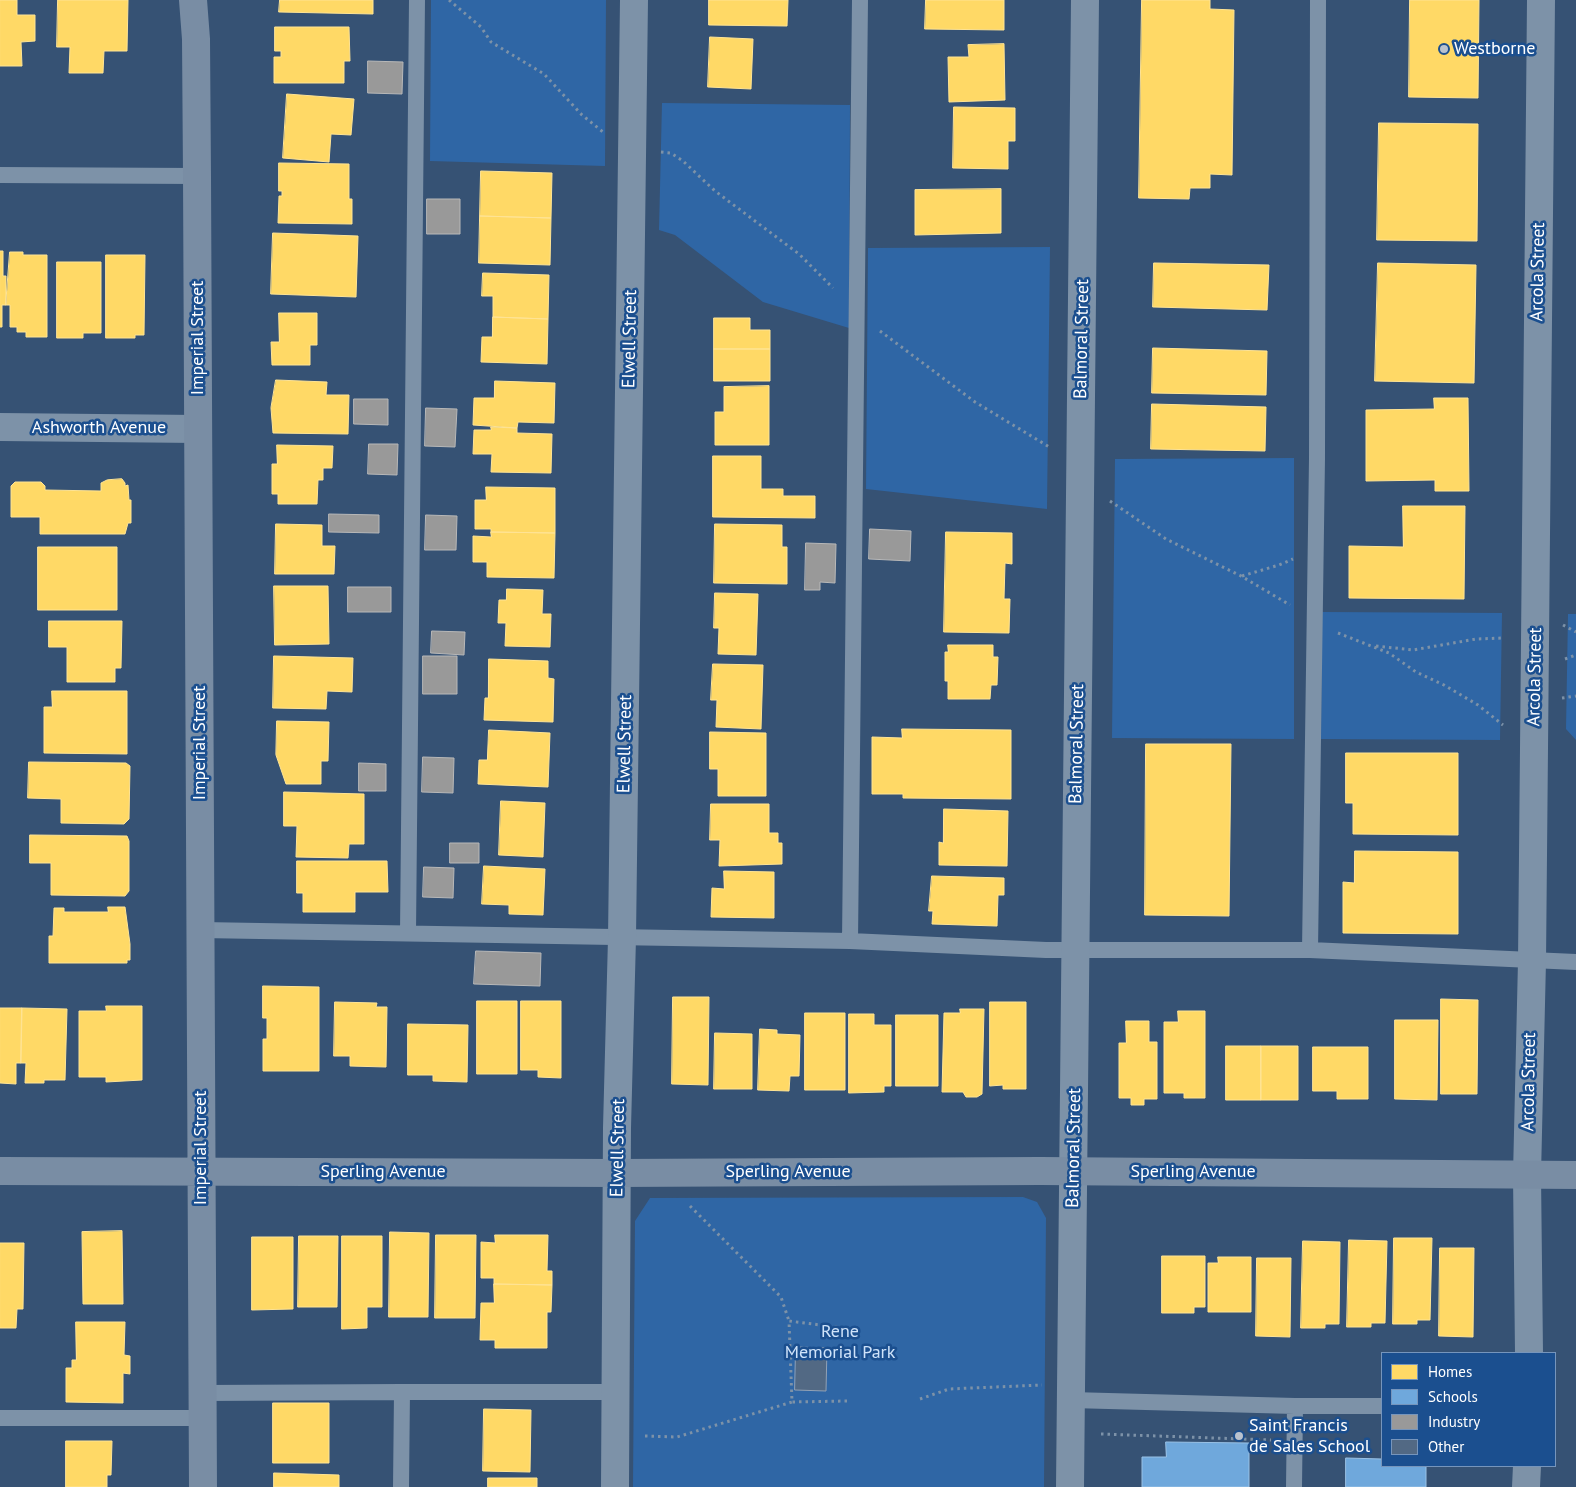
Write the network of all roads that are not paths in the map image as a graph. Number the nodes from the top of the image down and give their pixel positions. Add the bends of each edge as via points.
1 (194, 0) edge
2 (417, 0) edge
3 (634, 0) edge
4 (860, 0) edge
5 (1085, 0) edge
6 (1318, 0) edge
7 (1541, 0) edge
8 (0, 175) edge
9 (198, 176) junction
10 (0, 427) edge
11 (198, 429) junction
12 (201, 930) junction
13 (408, 933) junction
14 (622, 938) junction
15 (850, 941) junction
16 (1075, 950) junction
17 (1310, 950) junction
18 (1532, 961) junction
19 (1576, 962) edge
20 (0, 1171) edge
21 (200, 1172) junction
22 (1074, 1172) junction
23 (617, 1173) junction
24 (1527, 1175) junction
25 (1576, 1175) edge
26 (1529, 1352) edge
27 (402, 1392) junction
28 (617, 1392) junction
29 (1071, 1400) junction
30 (202, 1405) junction
31 (1295, 1406) junction
32 (1381, 1406) edge
33 (0, 1418) edge
34 (1527, 1467) edge
35 (203, 1487) edge
36 (401, 1487) edge
37 (616, 1487) edge
38 (1070, 1487) edge
39 (1294, 1487) edge
40 (1526, 1487) edge

1 - 9 street, Imperial Street
2 - 13 lane
3 - 14 street, Elwell Street
4 - 15 lane
5 - 16 street, Balmoral Street
6 - 17 lane via 1316,548
7 - 18 street, Arcola Street
8 - 9 lane
9 - 11 street, Imperial Street
10 - 11 street, Ashworth Avenue
11 - 12 street, Imperial Street
12 - 13 lane
12 - 21 street, Imperial Street
13 - 14 lane
14 - 15 lane
14 - 23 street, Elwell Street
15 - 16 lane
16 - 17 lane
16 - 22 street, Balmoral Street
17 - 18 lane
18 - 19 lane
18 - 24 street, Arcola Street
20 - 21 street, Sperling Avenue
21 - 23 street, Sperling Avenue
21 - 30 street, Imperial Street
22 - 23 street, Sperling Avenue
22 - 24 street, Sperling Avenue
22 - 29 street, Balmoral Street
23 - 28 street, Elwell Street
24 - 25 street, Sperling Avenue
24 - 26 street, Arcola Street
27 - 28 lane
27 - 30 lane
27 - 36 lane
28 - 37 street, Elwell Street
29 - 31 lane
29 - 38 street, Balmoral Street
30 - 33 lane
30 - 35 street, Imperial Street
31 - 32 lane
31 - 39 lane
34 - 40 street

